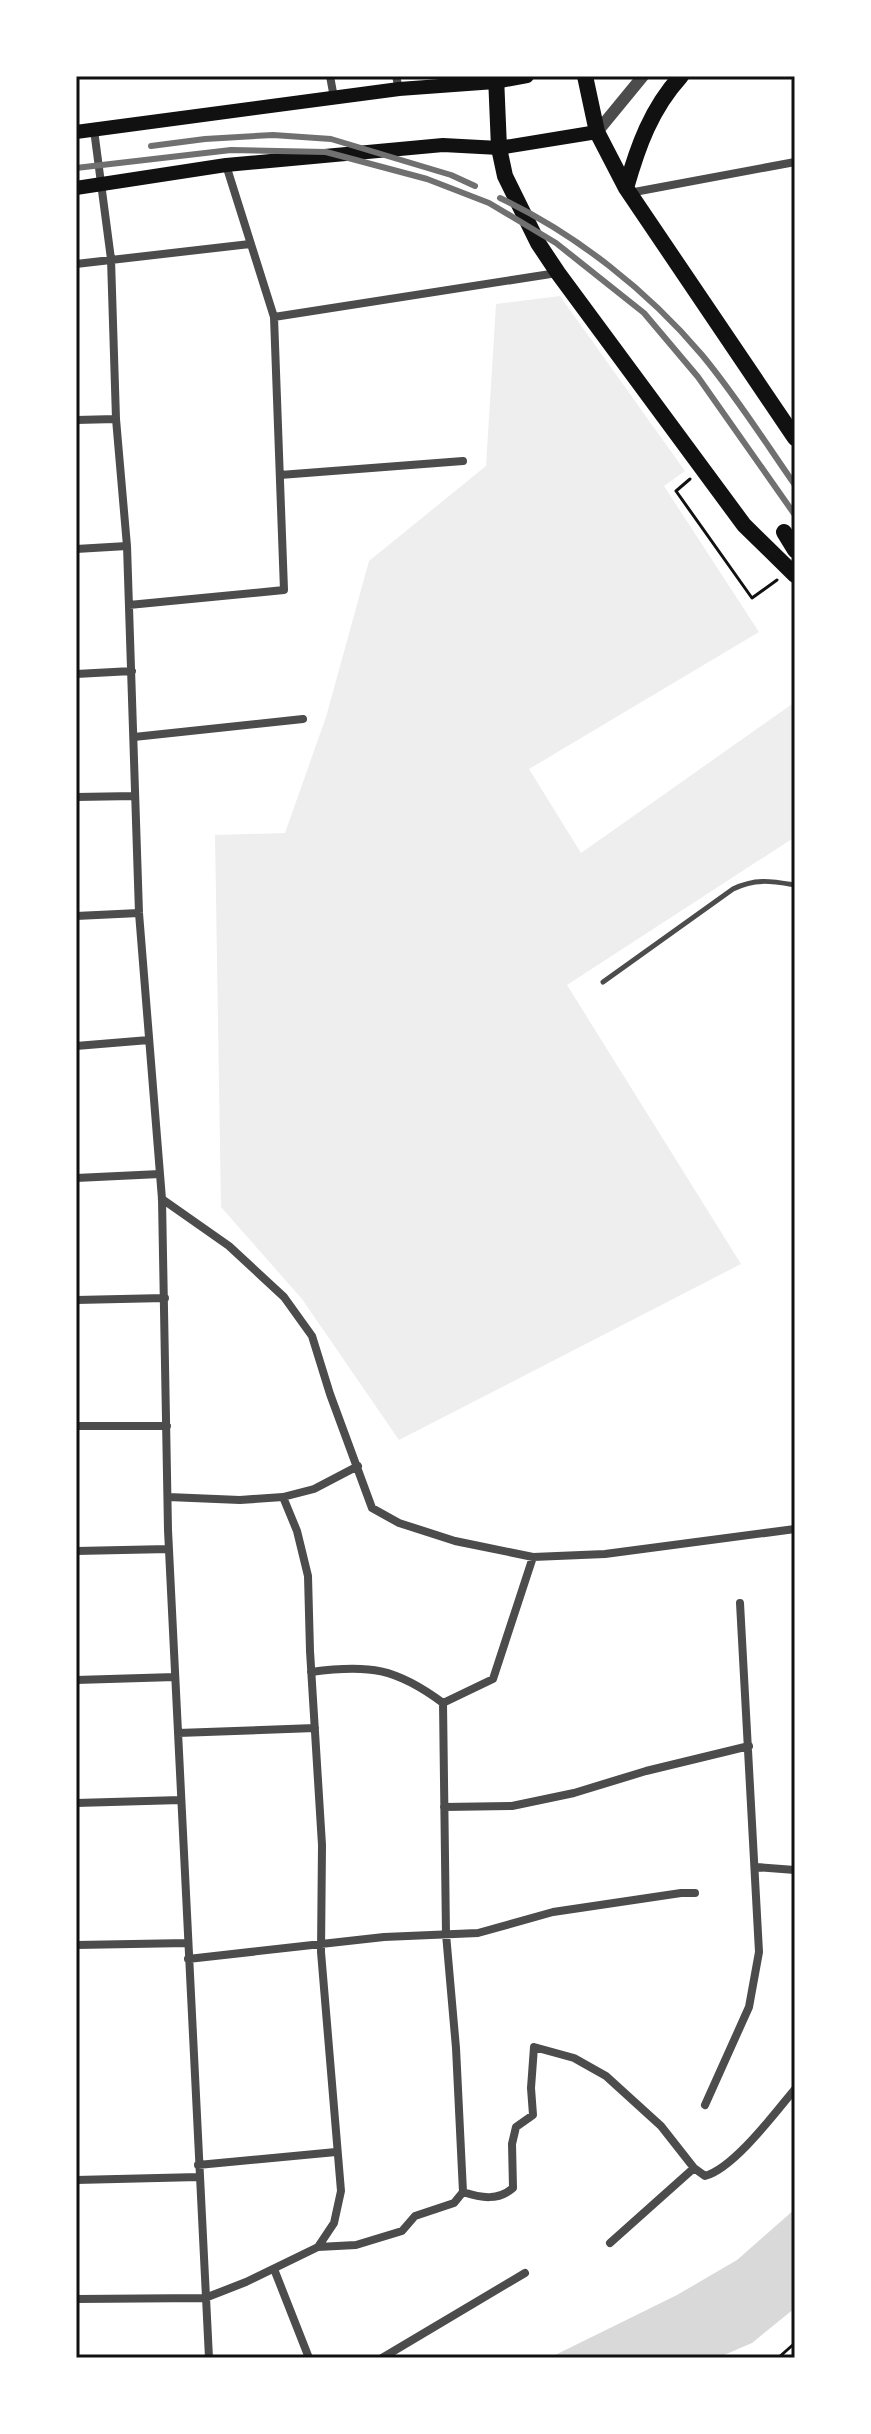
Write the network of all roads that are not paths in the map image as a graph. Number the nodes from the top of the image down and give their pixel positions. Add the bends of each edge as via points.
1 (330, 76) edge
2 (527, 76) edge
3 (585, 76) edge
4 (643, 76) edge
5 (681, 76) edge
6 (495, 79) edge
7 (450, 80) edge
8 (397, 82) edge
9 (334, 98) junction
10 (94, 130) junction
11 (76, 132) edge
12 (597, 132) junction
13 (499, 148) junction
14 (795, 162) edge
15 (226, 165) junction
16 (103, 184) junction
17 (76, 188) edge
18 (627, 190) junction
19 (250, 244) junction
20 (111, 259) junction
21 (76, 264) edge
22 (558, 273) junction
23 (274, 317) junction
24 (116, 419) junction
25 (76, 420) edge
26 (795, 438) edge
27 (463, 461) dead end
28 (280, 475) junction
29 (784, 532) dead end
30 (127, 546) junction
31 (76, 549) edge
32 (795, 550) edge
33 (795, 575) edge
34 (129, 605) junction
35 (132, 671) junction
36 (76, 674) edge
37 (303, 719) dead end
38 (134, 737) junction
39 (135, 796) junction
40 (76, 797) edge
41 (795, 885) edge
42 (139, 913) junction
43 (76, 916) edge
44 (603, 982) dead end
45 (149, 1040) junction
46 (76, 1046) edge
47 (160, 1174) junction
48 (76, 1178) edge
49 (162, 1199) junction
50 (165, 1298) junction
51 (76, 1300) edge
52 (76, 1426) edge
53 (167, 1426) junction
54 (358, 1466) junction
55 (168, 1497) junction
56 (283, 1497) junction
57 (795, 1529) edge
58 (169, 1549) junction
59 (76, 1551) edge
60 (533, 1557) junction
61 (740, 1603) dead end
62 (311, 1672) junction
63 (175, 1677) junction
64 (76, 1680) edge
65 (443, 1703) junction
66 (315, 1728) junction
67 (178, 1733) junction
68 (749, 1746) junction
69 (181, 1800) junction
70 (76, 1803) edge
71 (444, 1807) junction
72 (756, 1867) junction
73 (795, 1870) edge
74 (695, 1893) dead end
75 (446, 1934) junction
76 (188, 1943) junction
77 (76, 1945) edge
78 (321, 1945) junction
79 (188, 1959) junction
80 (795, 2089) edge
81 (705, 2105) dead end
82 (336, 2152) junction
83 (198, 2165) junction
84 (694, 2168) junction
85 (199, 2177) junction
86 (76, 2180) edge
87 (463, 2192) junction
88 (610, 2243) dead end
89 (318, 2247) junction
90 (274, 2269) junction
91 (525, 2273) dead end
92 (205, 2298) junction
93 (76, 2299) edge
94 (209, 2358) edge
95 (309, 2358) edge
96 (382, 2358) edge

1 - 9 street
2 - 6 main road
3 - 12 main road
4 - 12 street
5 - 18 main road via 653,113
6 - 7 main road
6 - 13 main road
7 - 8 main road
8 - 9 main road
9 - 10 main road
10 - 11 main road
10 - 16 street
12 - 13 main road
12 - 18 main road
13 - 15 main road via 443,145
13 - 22 main road via 505,176
14 - 18 street
15 - 16 main road
15 - 19 street
16 - 17 main road
16 - 20 street
18 - 26 main road
19 - 20 street
19 - 23 street
20 - 21 street
20 - 24 street
22 - 23 street
22 - 33 main road via 744,525
23 - 28 street
24 - 25 street
24 - 30 street
27 - 28 street
28 - 34 street via 284,590
29 - 32 main road
30 - 31 street
30 - 34 street
34 - 35 street
35 - 36 street
35 - 38 street
37 - 38 street
38 - 39 street
39 - 40 street
39 - 42 street
41 - 44 lane via 750,881 733,889
42 - 43 street
42 - 45 street
45 - 46 street
45 - 47 street
47 - 48 street
47 - 49 street
49 - 50 street
49 - 54 street via 229,1246 284,1297 312,1336
50 - 51 street
50 - 53 street
52 - 53 street
53 - 55 street
54 - 56 street via 314,1489
54 - 60 street via 372,1508 399,1523
55 - 56 street
55 - 58 street
56 - 62 street via 308,1576
57 - 60 street via 605,1554
58 - 59 street
58 - 63 street
60 - 65 street via 493,1679
61 - 68 street
62 - 65 street via 369,1667 416,1683
62 - 66 street
63 - 64 street
63 - 67 street
65 - 71 street
66 - 67 street
66 - 78 street
67 - 69 street
68 - 71 street via 512,1806
68 - 72 street
69 - 70 street
69 - 76 street
71 - 75 street
72 - 73 street
72 - 81 street via 759,1952 749,2007
74 - 75 street via 553,1912 478,1933
75 - 78 street
75 - 87 street
76 - 77 street
76 - 79 street
78 - 79 street
78 - 82 street
79 - 83 street
80 - 84 street via 716,2173 705,2176
82 - 83 street
82 - 89 street via 341,2191 334,2223
83 - 85 street
84 - 87 street via 661,2126 606,2076 574,2058 534,2047 533,2115 516,2127 513,2188 483,2199
84 - 88 street
85 - 86 street
85 - 92 street
87 - 89 street via 454,2203 415,2216 402,2231 356,2245
89 - 90 street
90 - 92 street
90 - 95 street
91 - 96 street
92 - 93 street
92 - 94 street

